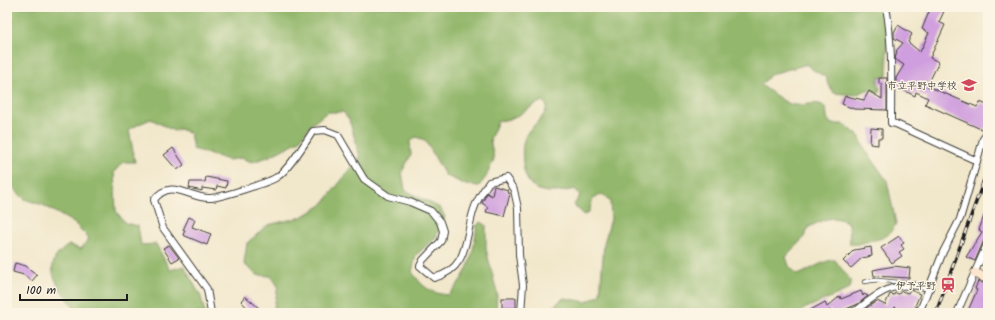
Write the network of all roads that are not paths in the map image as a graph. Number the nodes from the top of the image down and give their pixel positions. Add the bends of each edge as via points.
1 (886, 7) edge
2 (988, 132) edge
3 (977, 161) junction
4 (988, 242) edge
5 (975, 273) junction
6 (988, 279) edge
7 (864, 282) dead end
8 (913, 285) junction
9 (930, 288) junction
10 (857, 310) junction
11 (212, 313) edge
12 (521, 313) edge
13 (846, 313) edge
14 (863, 313) edge
15 (919, 313) edge
16 (957, 313) edge

1 - 3 street via 892,51 891,123
2 - 3 street via 983,139
3 - 9 street via 960,219 943,252
4 - 5 street
5 - 6 main road
5 - 16 street
7 - 8 lane via 876,280
8 - 9 street
8 - 10 street via 886,289
9 - 15 street
10 - 13 street
10 - 14 street
11 - 12 street via 207,289 163,228 154,200 165,190 178,190 210,198 278,177 313,131 326,130 338,135 364,179 388,196 431,211 440,222 443,231 441,241 422,260 420,266 434,278 446,275 462,256 474,208 489,182 506,178 514,190 518,208 519,255 523,285

